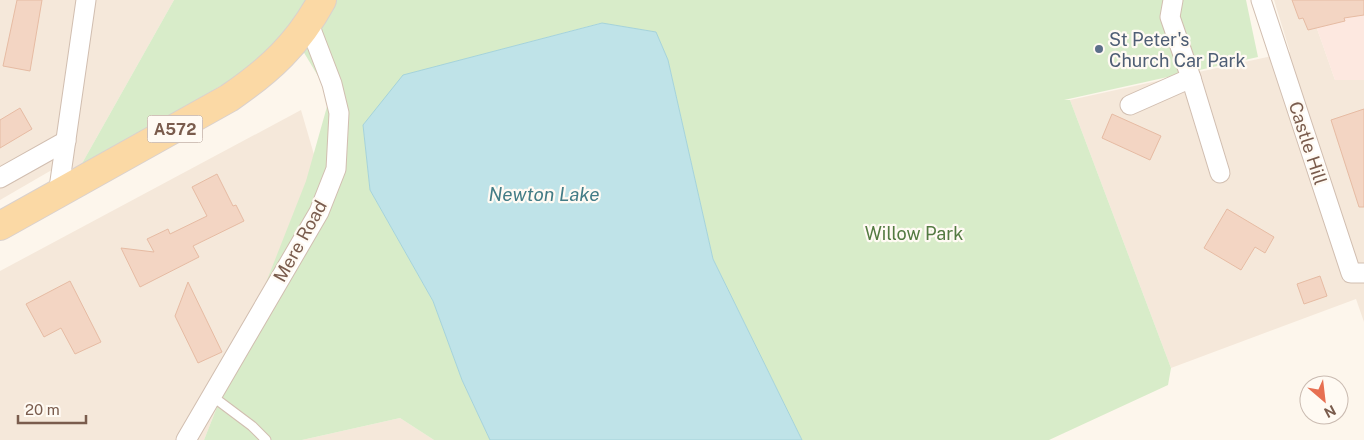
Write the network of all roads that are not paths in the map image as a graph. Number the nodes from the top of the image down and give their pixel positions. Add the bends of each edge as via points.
1 (86, 0) edge
2 (322, 0) edge
3 (1174, 0) edge
4 (1261, 0) edge
5 (309, 24) junction
6 (1191, 78) junction
7 (1130, 105) dead end
8 (66, 141) junction
9 (1220, 173) dead end
10 (0, 178) edge
11 (58, 194) junction
12 (0, 226) edge
13 (1364, 272) edge
14 (212, 396) junction
15 (186, 440) edge
16 (266, 440) edge

1 - 8 street
2 - 5 main road, A572
3 - 6 street via 1170,17
4 - 13 street, Castle Hill via 1350,273
5 - 11 main road, A572 via 274,65 230,98
5 - 14 street, Mere Road via 332,84 339,113 336,169 319,212
6 - 7 street
6 - 9 street
8 - 10 street
8 - 11 street
11 - 12 main road, A572
14 - 15 street, Mere Road
14 - 16 lane

